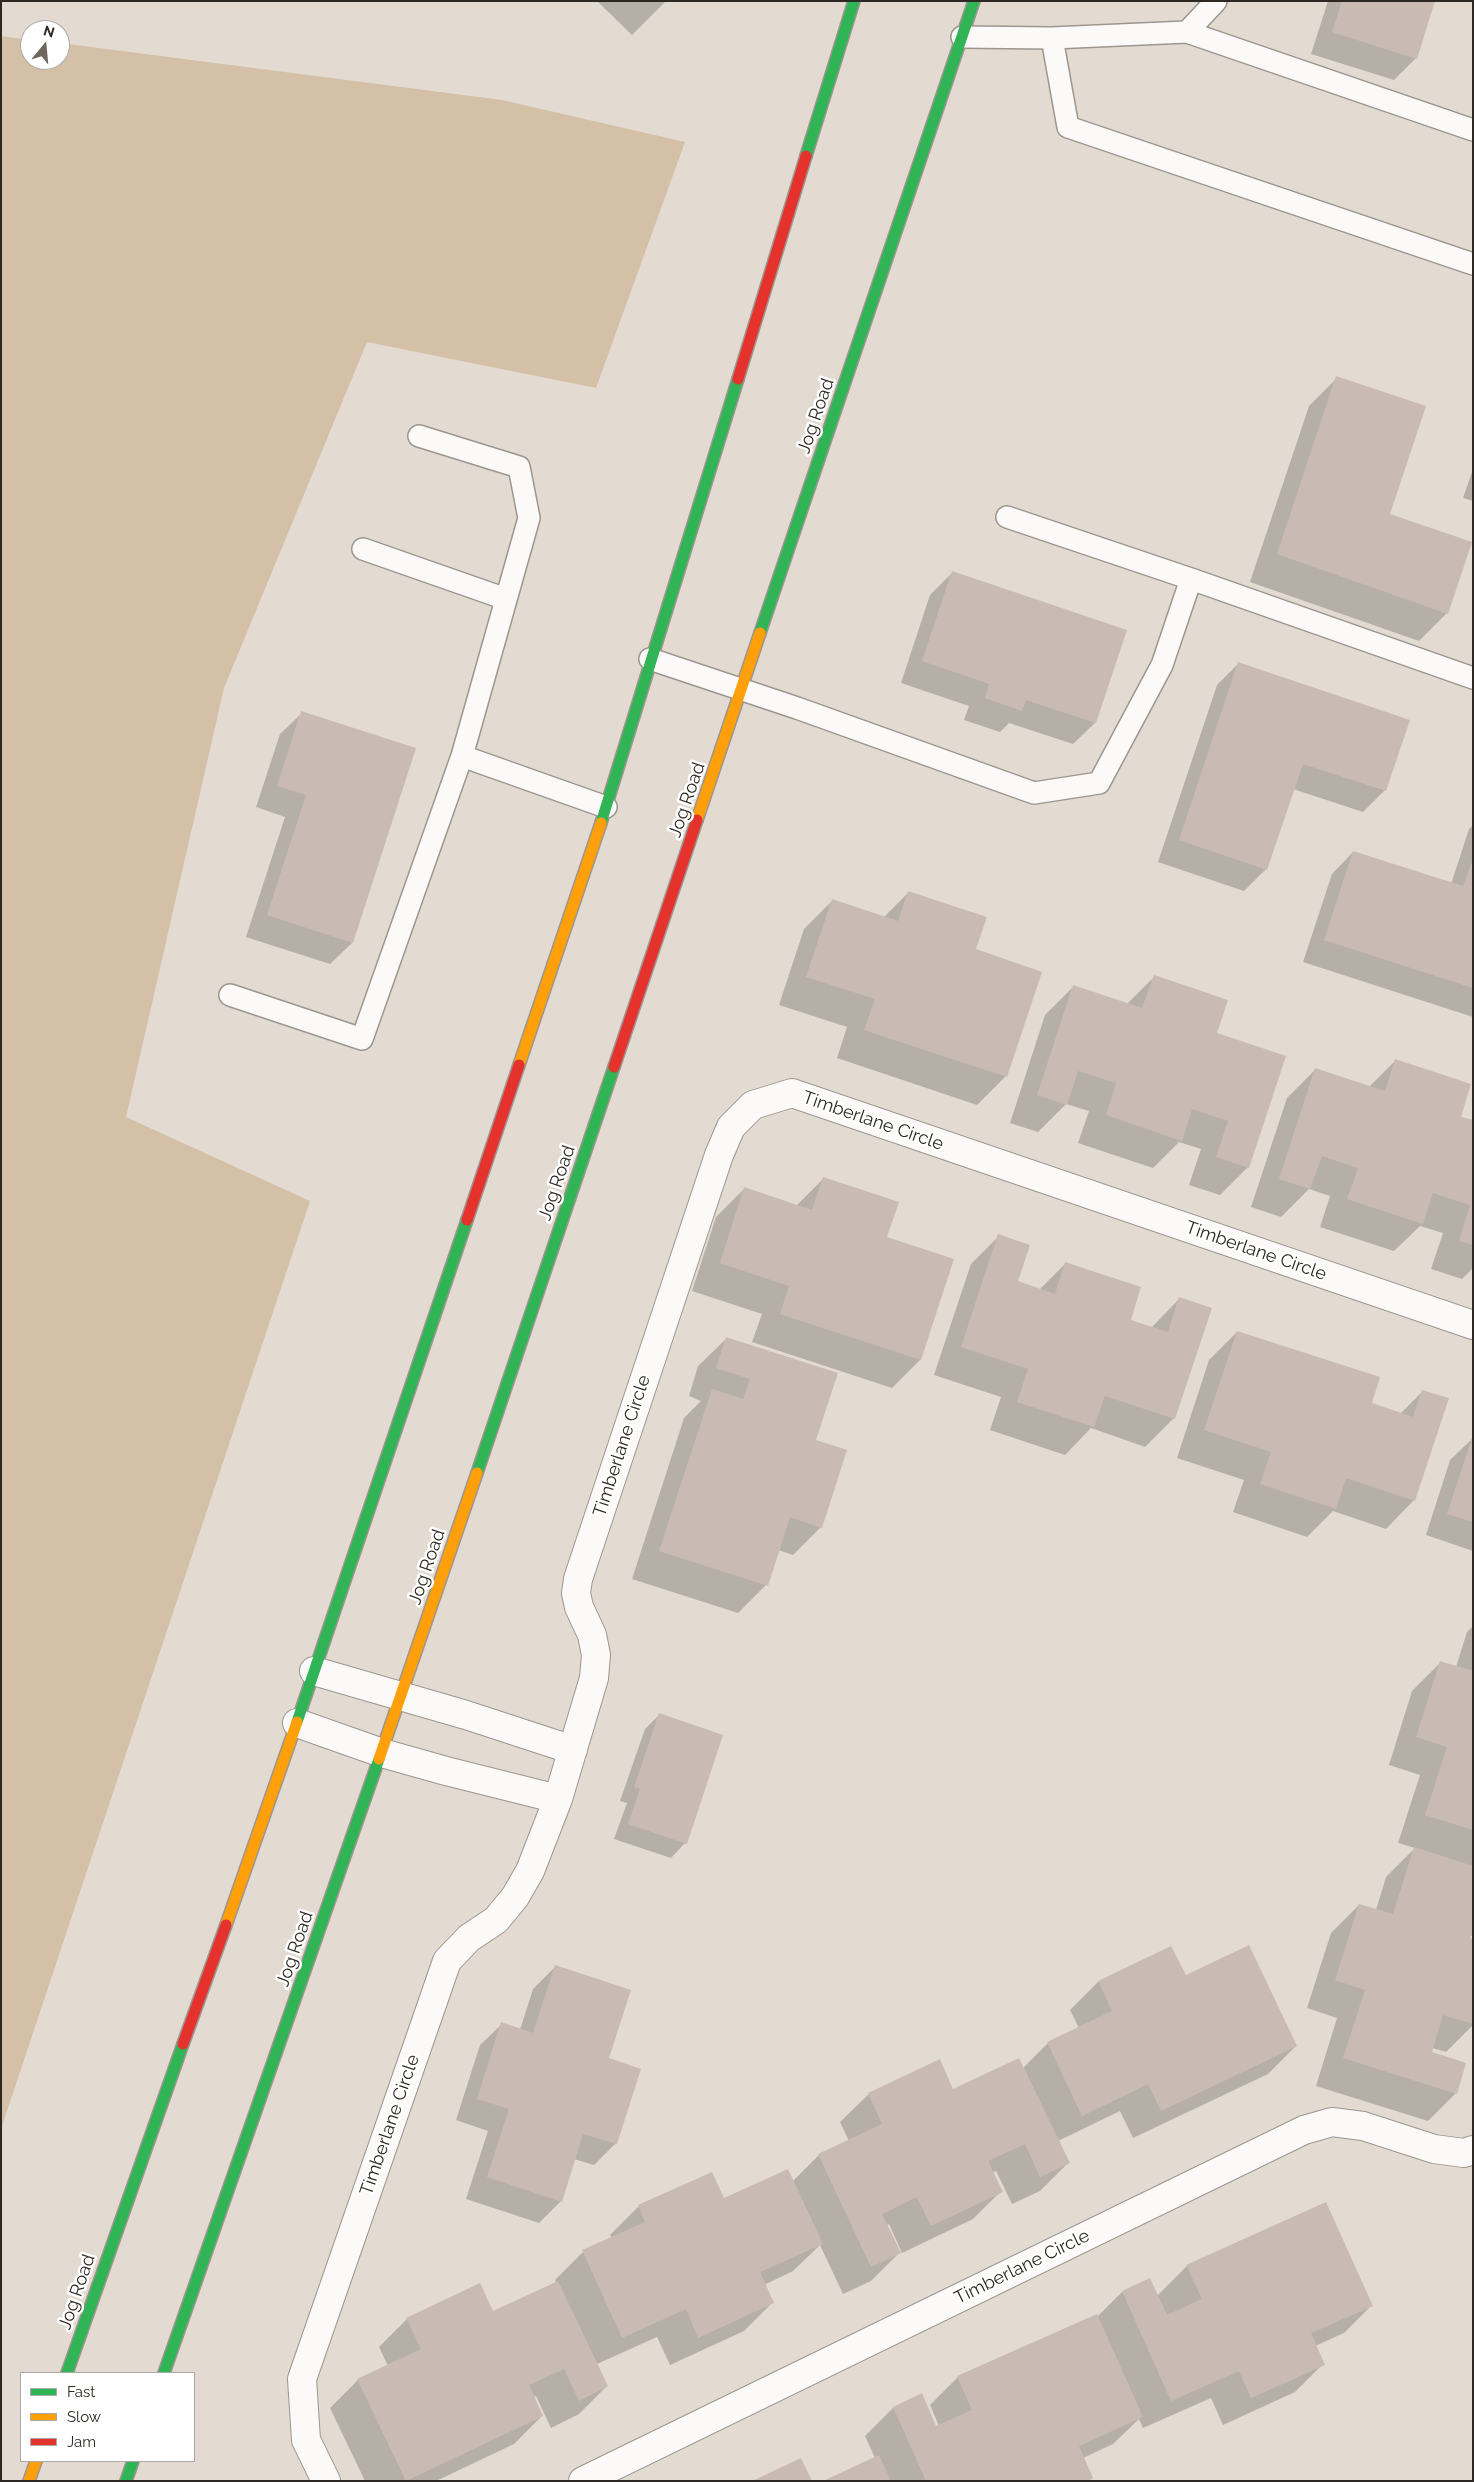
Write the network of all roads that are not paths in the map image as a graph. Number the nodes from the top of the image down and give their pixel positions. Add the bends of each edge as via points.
1 (854, 1) edge
2 (974, 1) edge
3 (1216, 1) edge
4 (1187, 32) junction
5 (962, 37) junction
6 (1052, 38) junction
7 (1473, 130) edge
8 (1473, 264) edge
9 (419, 436) dead end
10 (1007, 517) dead end
11 (363, 549) dead end
12 (1190, 580) junction
13 (506, 599) junction
14 (650, 659) junction
15 (1473, 678) edge
16 (743, 689) junction
17 (462, 756) junction
18 (606, 807) junction
19 (230, 996) dead end
20 (1473, 1325) edge
21 (314, 1671) junction
22 (401, 1697) junction
23 (297, 1723) junction
24 (573, 1750) junction
25 (382, 1753) junction
26 (558, 1799) junction
27 (1473, 2150) edge
28 (67, 2372) edge
29 (164, 2372) edge
30 (36, 2462) edge
31 (133, 2462) edge
32 (29, 2481) edge
33 (126, 2481) edge
34 (326, 2481) edge
35 (583, 2481) edge

1 - 14 main road, Jog Road
2 - 5 main road, Jog Road
3 - 4 lane
4 - 6 lane
4 - 7 lane
5 - 6 lane
5 - 16 main road, Jog Road
6 - 8 lane via 1068,127
9 - 13 lane via 519,467 529,518
10 - 12 lane
11 - 13 lane
12 - 15 lane
12 - 16 lane via 1162,665 1099,783 1034,793
13 - 17 lane
14 - 16 lane
14 - 18 main road, Jog Road
16 - 22 main road, Jog Road
17 - 18 lane
17 - 19 lane via 362,1040
18 - 21 main road, Jog Road
20 - 24 street, Timberlane Circle via 792,1093 753,1105 731,1126 719,1155 578,1579 579,1607 592,1634 596,1655 594,1678
21 - 22 street
21 - 23 main road, Jog Road
22 - 24 street
22 - 25 main road, Jog Road
23 - 25 street
23 - 28 main road, Jog Road
24 - 26 street, Timberlane Circle
25 - 26 street
25 - 29 main road, Jog Road
26 - 34 street, Timberlane Circle via 530,1871 515,1897 496,1920 469,1938 447,1961 302,2380 306,2440
27 - 35 street, Timberlane Circle via 1464,2153 1434,2149 1363,2126 1332,2122 1304,2130
30 - 32 main road
31 - 33 main road

